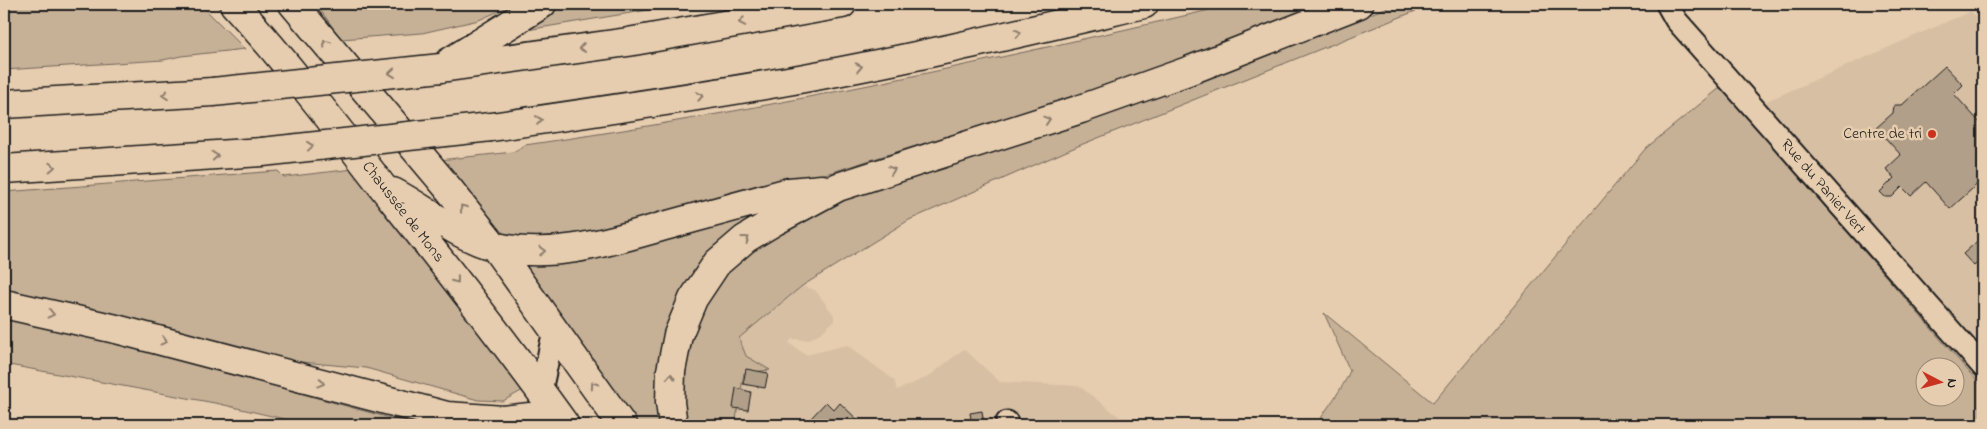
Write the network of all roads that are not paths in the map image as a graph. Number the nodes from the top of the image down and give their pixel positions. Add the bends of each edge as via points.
1 (234, 4) edge
2 (293, 4) edge
3 (542, 4) edge
4 (842, 4) edge
5 (1144, 4) edge
6 (1360, 4) edge
7 (1667, 4) edge
8 (441, 68) junction
9 (4, 104) edge
10 (4, 170) edge
11 (383, 186) junction
12 (838, 187) junction
13 (494, 246) junction
14 (4, 304) edge
15 (554, 330) junction
16 (1983, 367) edge
17 (541, 391) junction
18 (456, 421) edge
19 (558, 425) edge
20 (565, 425) edge
21 (622, 425) edge
22 (673, 425) edge

1 - 11 highway, Chaussée de Mons
13 -> 2 highway
3 - 8 highway
4 -> 8 highway via 628,42
10 -> 5 highway, bridge via 262,152 491,127 639,106 784,82
12 -> 6 highway via 1170,78
7 - 16 street, Rue du Panier Vert via 1676,20
8 -> 9 highway, bridge via 213,92
11 - 13 highway via 422,207 463,236
11 -> 17 highway, Chaussée de Mons
13 -> 12 highway via 535,251 573,250 789,192
22 -> 12 highway via 671,371 678,335 693,299 717,263 745,239
13 - 15 highway
14 -> 18 highway via 116,329
15 - 17 street
21 -> 15 highway
17 - 20 highway, Chaussée de Mons
18 - 19 highway via 530,417

